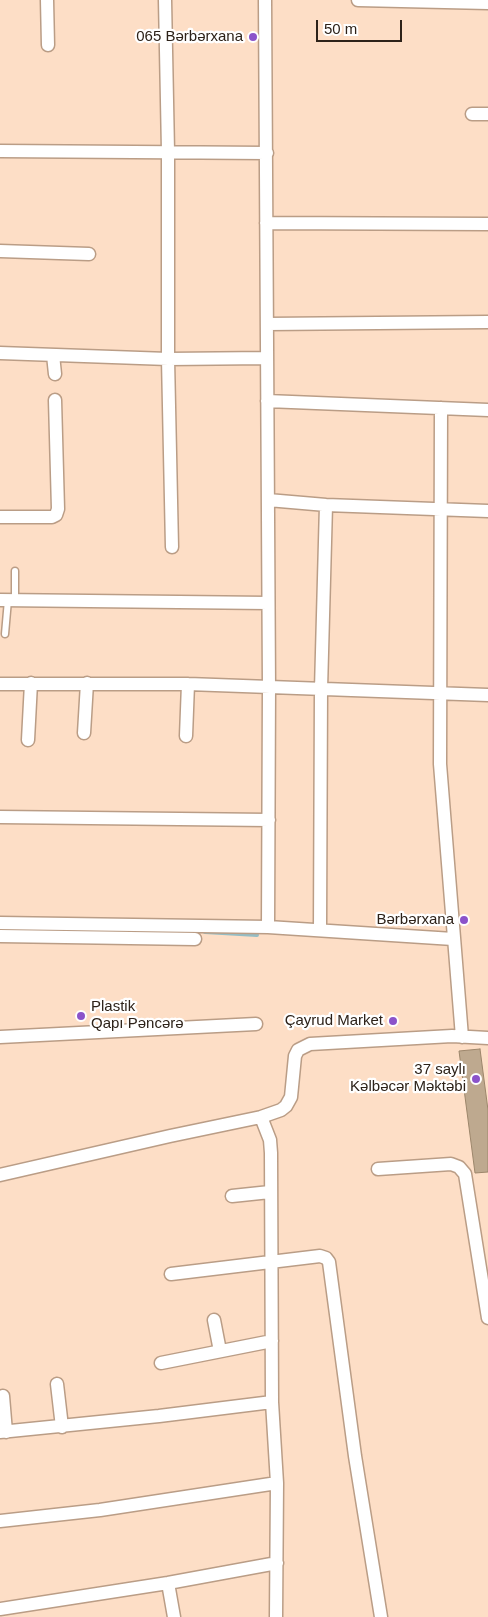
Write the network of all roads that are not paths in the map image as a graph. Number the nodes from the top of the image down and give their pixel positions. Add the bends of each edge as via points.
1 (47, 0) edge
2 (165, 0) edge
3 (265, 0) edge
4 (358, 0) edge
5 (488, 3) edge
6 (48, 44) dead end
7 (472, 114) dead end
8 (488, 114) edge
9 (0, 151) edge
10 (168, 151) junction
11 (267, 153) junction
12 (266, 223) junction
13 (488, 224) edge
14 (0, 252) edge
15 (89, 254) dead end
16 (488, 322) edge
17 (267, 324) junction
18 (0, 353) edge
19 (53, 355) junction
20 (266, 358) junction
21 (168, 360) junction
22 (55, 374) dead end
23 (55, 400) dead end
24 (267, 401) junction
25 (441, 408) junction
26 (488, 410) edge
27 (268, 500) junction
28 (326, 505) junction
29 (441, 509) junction
30 (488, 511) edge
31 (0, 518) edge
32 (172, 547) dead end
33 (15, 571) dead end
34 (8, 600) edge
35 (268, 602) junction
36 (5, 634) dead end
37 (31, 683) junction
38 (87, 683) junction
39 (0, 684) edge
40 (188, 684) junction
41 (269, 687) junction
42 (321, 689) junction
43 (440, 693) junction
44 (488, 695) edge
45 (84, 734) dead end
46 (186, 736) dead end
47 (28, 740) dead end
48 (0, 817) edge
49 (268, 820) junction
50 (0, 923) edge
51 (268, 927) junction
52 (320, 929) junction
53 (0, 936) edge
54 (195, 938) dead end
55 (454, 939) junction
56 (256, 1024) dead end
57 (0, 1037) edge
58 (462, 1037) junction
59 (488, 1038) edge
60 (261, 1117) junction
61 (378, 1169) dead end
62 (0, 1175) edge
63 (270, 1192) junction
64 (232, 1196) dead end
65 (272, 1263) junction
66 (171, 1274) dead end
67 (486, 1296) edge
68 (488, 1318) edge
69 (214, 1320) dead end
70 (272, 1341) junction
71 (220, 1351) junction
72 (161, 1363) dead end
73 (57, 1384) dead end
74 (3, 1396) dead end
75 (272, 1402) junction
76 (62, 1427) junction
77 (3, 1432) edge
78 (277, 1483) junction
79 (0, 1521) edge
80 (277, 1563) junction
81 (168, 1583) junction
82 (2, 1611) edge
83 (174, 1617) edge
84 (276, 1617) edge
85 (381, 1617) edge

1 - 6 street
2 - 10 street
3 - 11 street
4 - 5 street
7 - 8 street
9 - 10 street
10 - 11 street
10 - 21 street
11 - 12 street
12 - 13 street
12 - 17 street
14 - 15 street
16 - 17 street
17 - 20 street
18 - 19 street
19 - 21 street
19 - 22 street
20 - 21 street
20 - 24 street
21 - 32 street
23 - 31 street via 56,515
24 - 25 street
24 - 27 street
25 - 26 street
25 - 29 street
27 - 28 street
27 - 35 street
28 - 29 street
28 - 42 street
29 - 30 street
29 - 43 street
33 - 34 lane
34 - 35 street
34 - 36 lane
35 - 41 street
37 - 38 street
37 - 39 street
37 - 47 street
38 - 40 street
38 - 45 street
40 - 41 street
40 - 46 street
41 - 42 street
41 - 49 street
42 - 43 street
42 - 52 street
43 - 44 street
43 - 55 street via 440,764
48 - 49 street
49 - 51 street
50 - 51 street
51 - 52 street
52 - 55 street
53 - 54 street
55 - 58 street
56 - 57 street
58 - 59 street
58 - 60 street via 303,1046 294,1056 289,1102 281,1110
60 - 62 street
60 - 63 street via 270,1140
61 - 67 street via 452,1164 465,1174
63 - 64 street
63 - 65 street
65 - 66 street
65 - 70 street
65 - 85 street via 320,1256 328,1262
67 - 68 street
69 - 71 street
70 - 71 street
70 - 75 street
71 - 72 street
73 - 76 street
74 - 77 street
75 - 76 street
75 - 78 street
76 - 77 street
78 - 79 street via 100,1510
78 - 80 street
80 - 81 street
80 - 84 street
81 - 82 street
81 - 83 street

